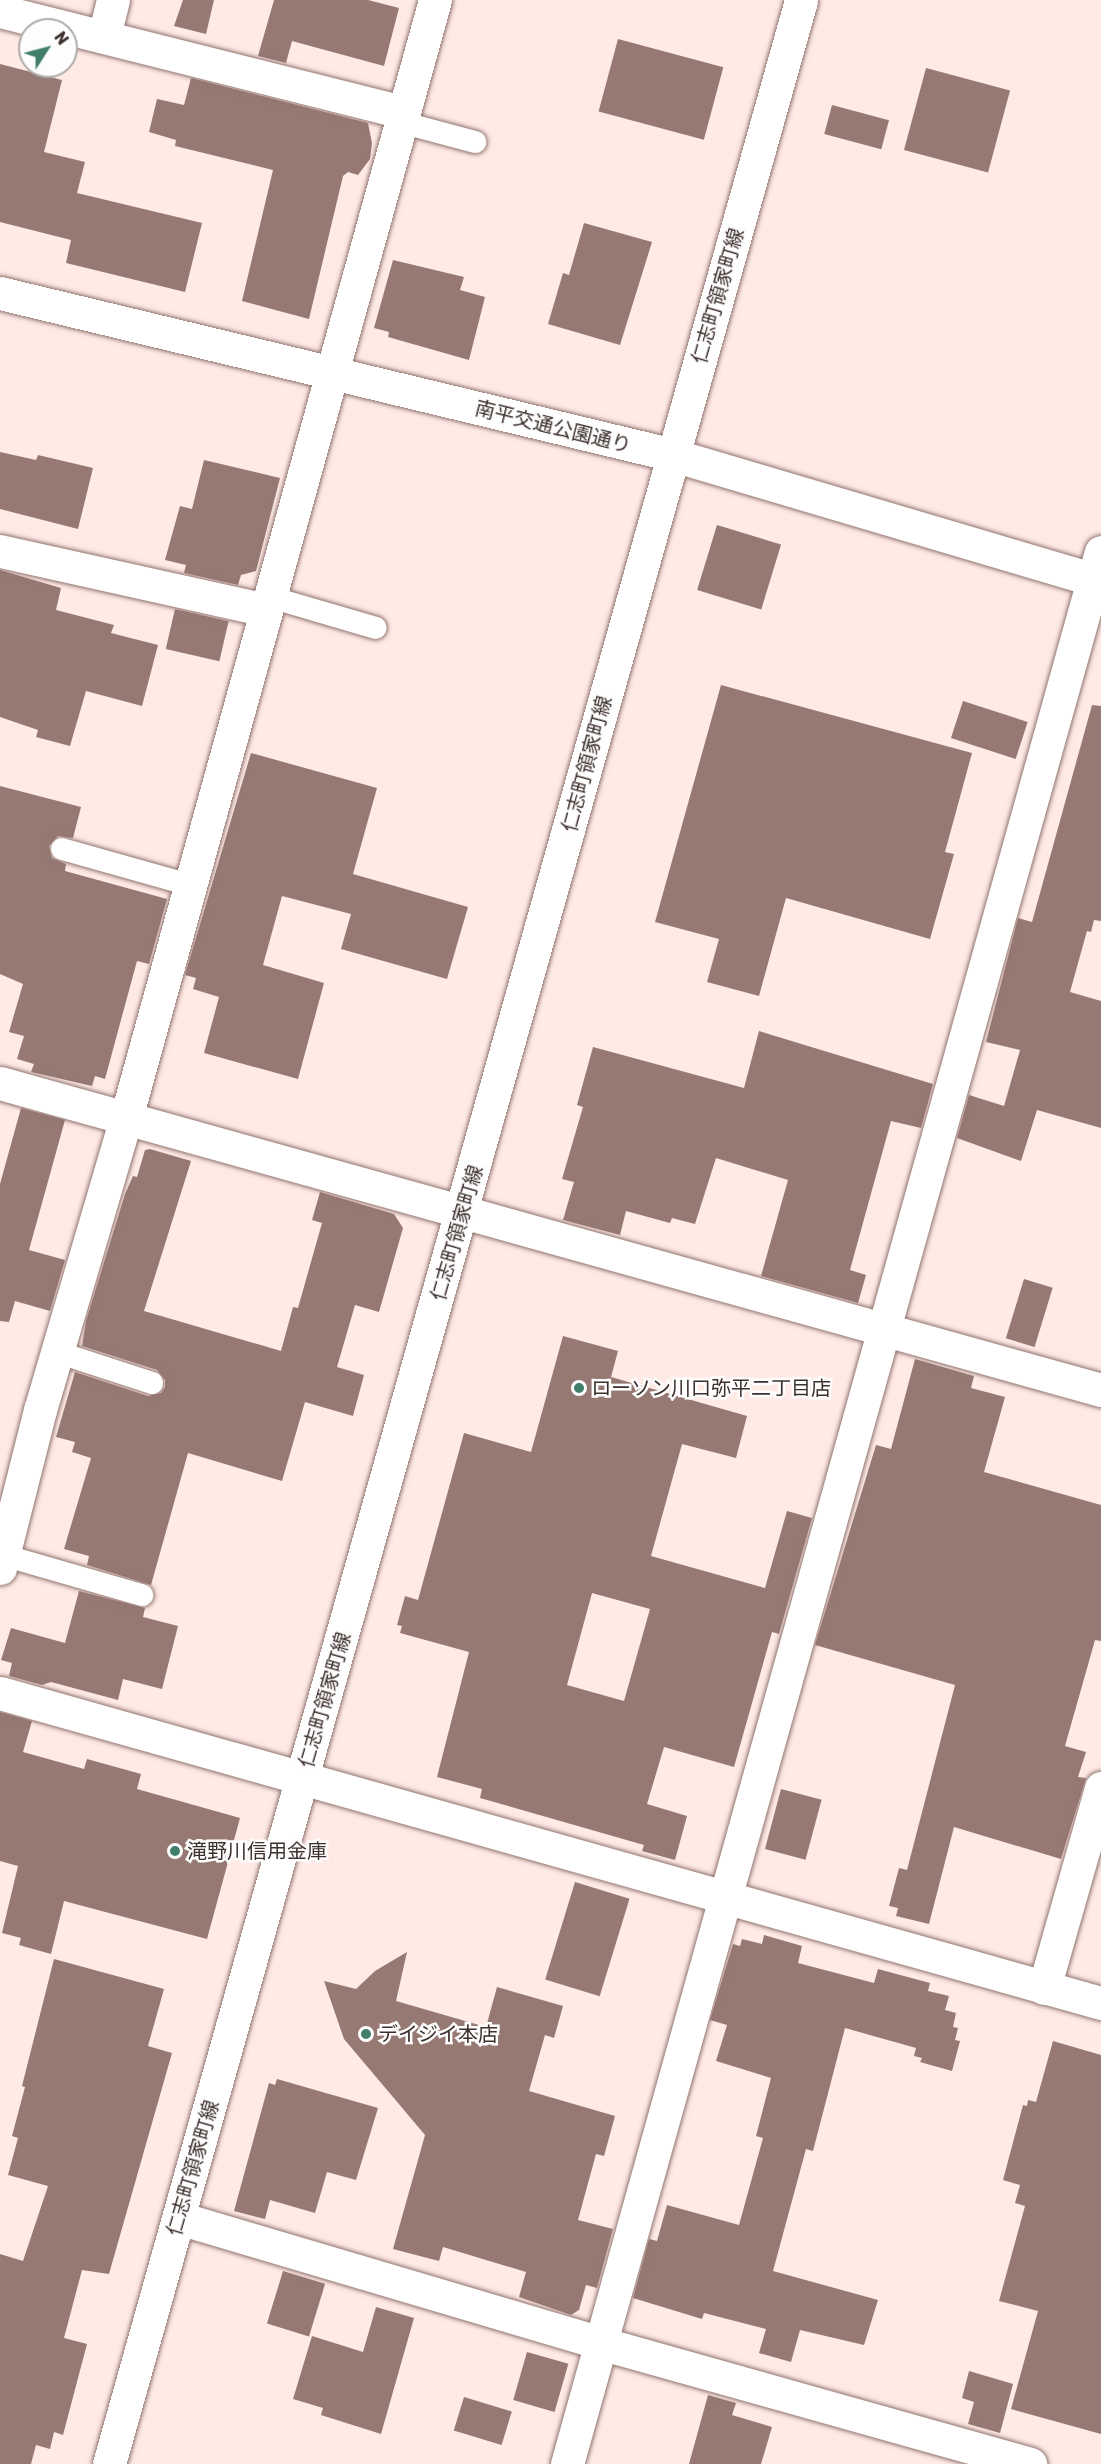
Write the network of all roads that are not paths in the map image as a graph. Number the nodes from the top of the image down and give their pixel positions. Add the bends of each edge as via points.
1 (113, 0) edge
2 (435, 0) edge
3 (801, 0) edge
4 (0, 11) edge
5 (104, 36) junction
6 (401, 117) junction
7 (476, 142) dead end
8 (0, 293) edge
9 (330, 373) junction
10 (673, 455) junction
11 (0, 551) edge
12 (1098, 571) edge
13 (268, 604) junction
14 (376, 628) dead end
15 (62, 849) dead end
16 (190, 885) junction
17 (0, 1083) edge
18 (126, 1118) junction
19 (462, 1215) junction
20 (883, 1328) junction
21 (57, 1352) junction
22 (152, 1383) dead end
23 (1101, 1390) edge
24 (12, 1466) edge
25 (2, 1561) edge
26 (142, 1595) dead end
27 (0, 1693) edge
28 (303, 1780) junction
29 (1101, 1788) edge
30 (726, 1900) junction
31 (1044, 1988) junction
32 (1101, 2003) edge
33 (179, 2218) junction
34 (600, 2343) junction
35 (109, 2464) edge
36 (567, 2464) edge
37 (1030, 2464) edge

1 - 5 street
2 - 6 street
3 - 10 street, 仁志町領家町線
4 - 5 street
5 - 6 street
6 - 7 lane
6 - 9 street
8 - 9 street, 南平交通公園通り
9 - 10 street, 南平交通公園通り
9 - 13 street
10 - 12 street, 南平交通公園通り
10 - 19 street, 仁志町領家町線
11 - 13 street
12 - 20 street
13 - 14 lane
13 - 16 street
15 - 16 lane
16 - 18 street
17 - 18 street
18 - 19 street
18 - 21 street
19 - 20 street
19 - 28 street, 仁志町領家町線
20 - 23 street
20 - 30 street
21 - 22 lane
21 - 24 street
24 - 25 street
25 - 26 lane
27 - 28 street
28 - 30 street
28 - 33 street, 仁志町領家町線
29 - 31 street
30 - 31 street
30 - 34 street
31 - 32 street
33 - 34 street
33 - 35 street, 仁志町領家町線
34 - 36 street
34 - 37 street

